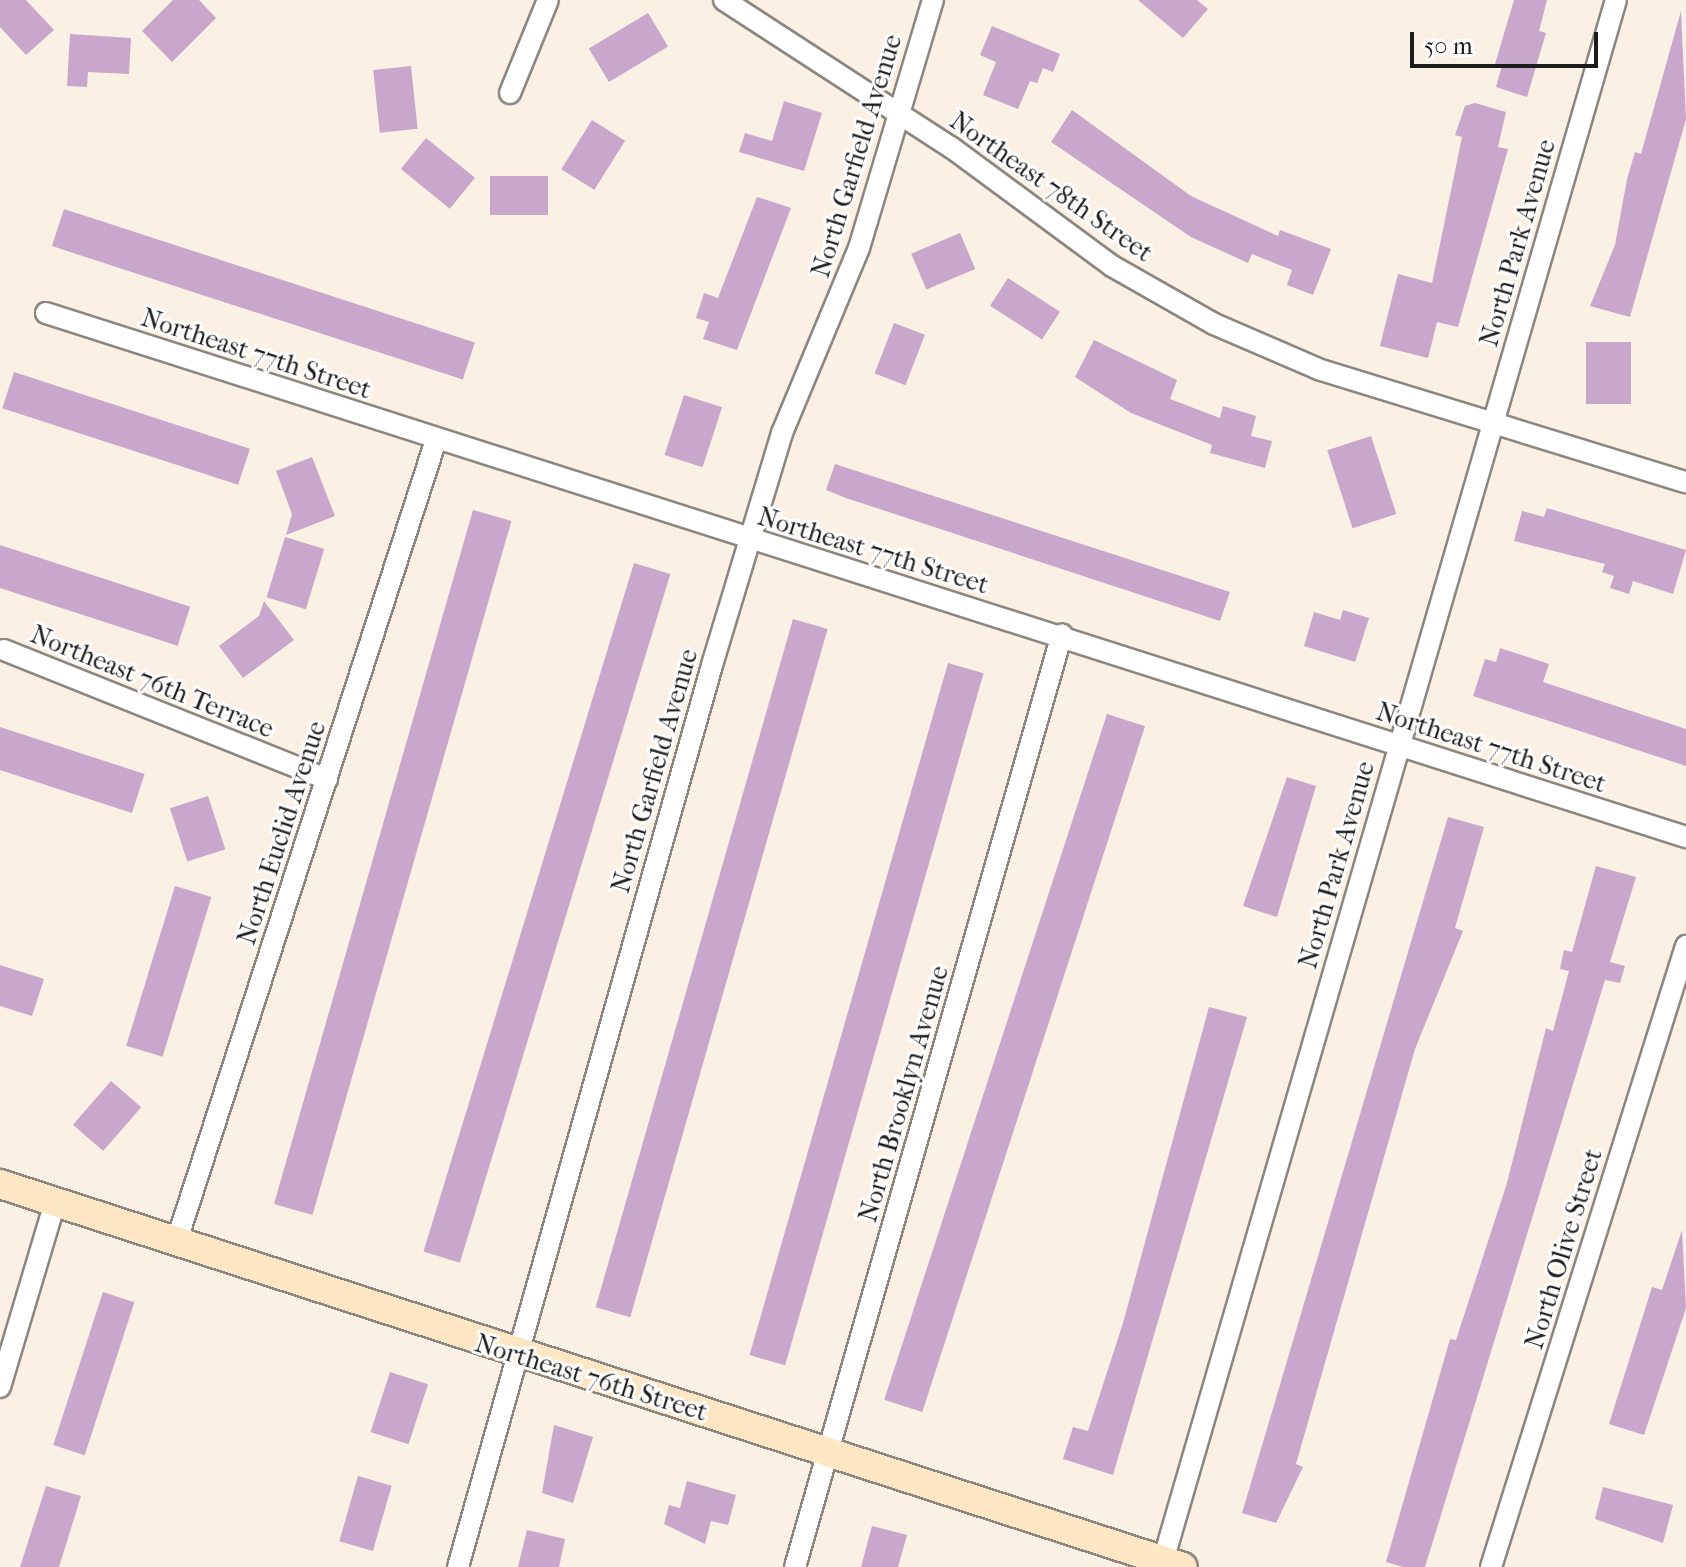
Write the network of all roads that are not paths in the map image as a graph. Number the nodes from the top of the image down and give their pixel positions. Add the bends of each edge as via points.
1 (548, 0) edge
2 (724, 0) edge
3 (933, 0) edge
4 (1616, 0) edge
5 (510, 93) dead end
6 (897, 112) junction
7 (46, 313) dead end
8 (1493, 423) junction
9 (436, 440) junction
10 (1686, 482) edge
11 (749, 542) junction
12 (1062, 634) junction
13 (4, 650) dead end
14 (1398, 747) junction
15 (327, 779) junction
16 (1686, 837) edge
17 (1686, 946) edge
18 (0, 1184) edge
19 (55, 1202) junction
20 (176, 1243) junction
21 (518, 1356) junction
22 (0, 1387) edge
23 (828, 1452) junction
24 (1173, 1564) edge
25 (458, 1567) edge
26 (795, 1567) edge
27 (1491, 1567) edge

1 - 5 street
2 - 6 street, Northeast 78th Street
3 - 6 street, North Garfield Avenue
4 - 8 street, North Park Avenue
6 - 8 street, Northeast 78th Street via 1112,266 1214,324 1321,370
6 - 11 street, North Garfield Avenue via 839,306 782,433
7 - 9 street, Northeast 77th Street
8 - 10 street, Northeast 78th Street
8 - 14 street, North Park Avenue
9 - 11 street, Northeast 77th Street
9 - 15 street, North Euclid Avenue
11 - 12 street, Northeast 77th Street
11 - 21 street, North Garfield Avenue
12 - 14 street, Northeast 77th Street
12 - 23 street, North Brooklyn Avenue
13 - 15 street, Northeast 76th Terrace
14 - 16 street, Northeast 77th Street
14 - 24 street, North Park Avenue
15 - 20 street, North Euclid Avenue
17 - 27 street, North Olive Street
18 - 19 street, Northeast 76th Street
19 - 20 street, Northeast 76th Street
19 - 22 street
20 - 21 street, Northeast 76th Street
21 - 23 street, Northeast 76th Street
21 - 25 street, North Garfield Avenue
23 - 24 street, Northeast 76th Street
23 - 26 street, North Brooklyn Avenue

